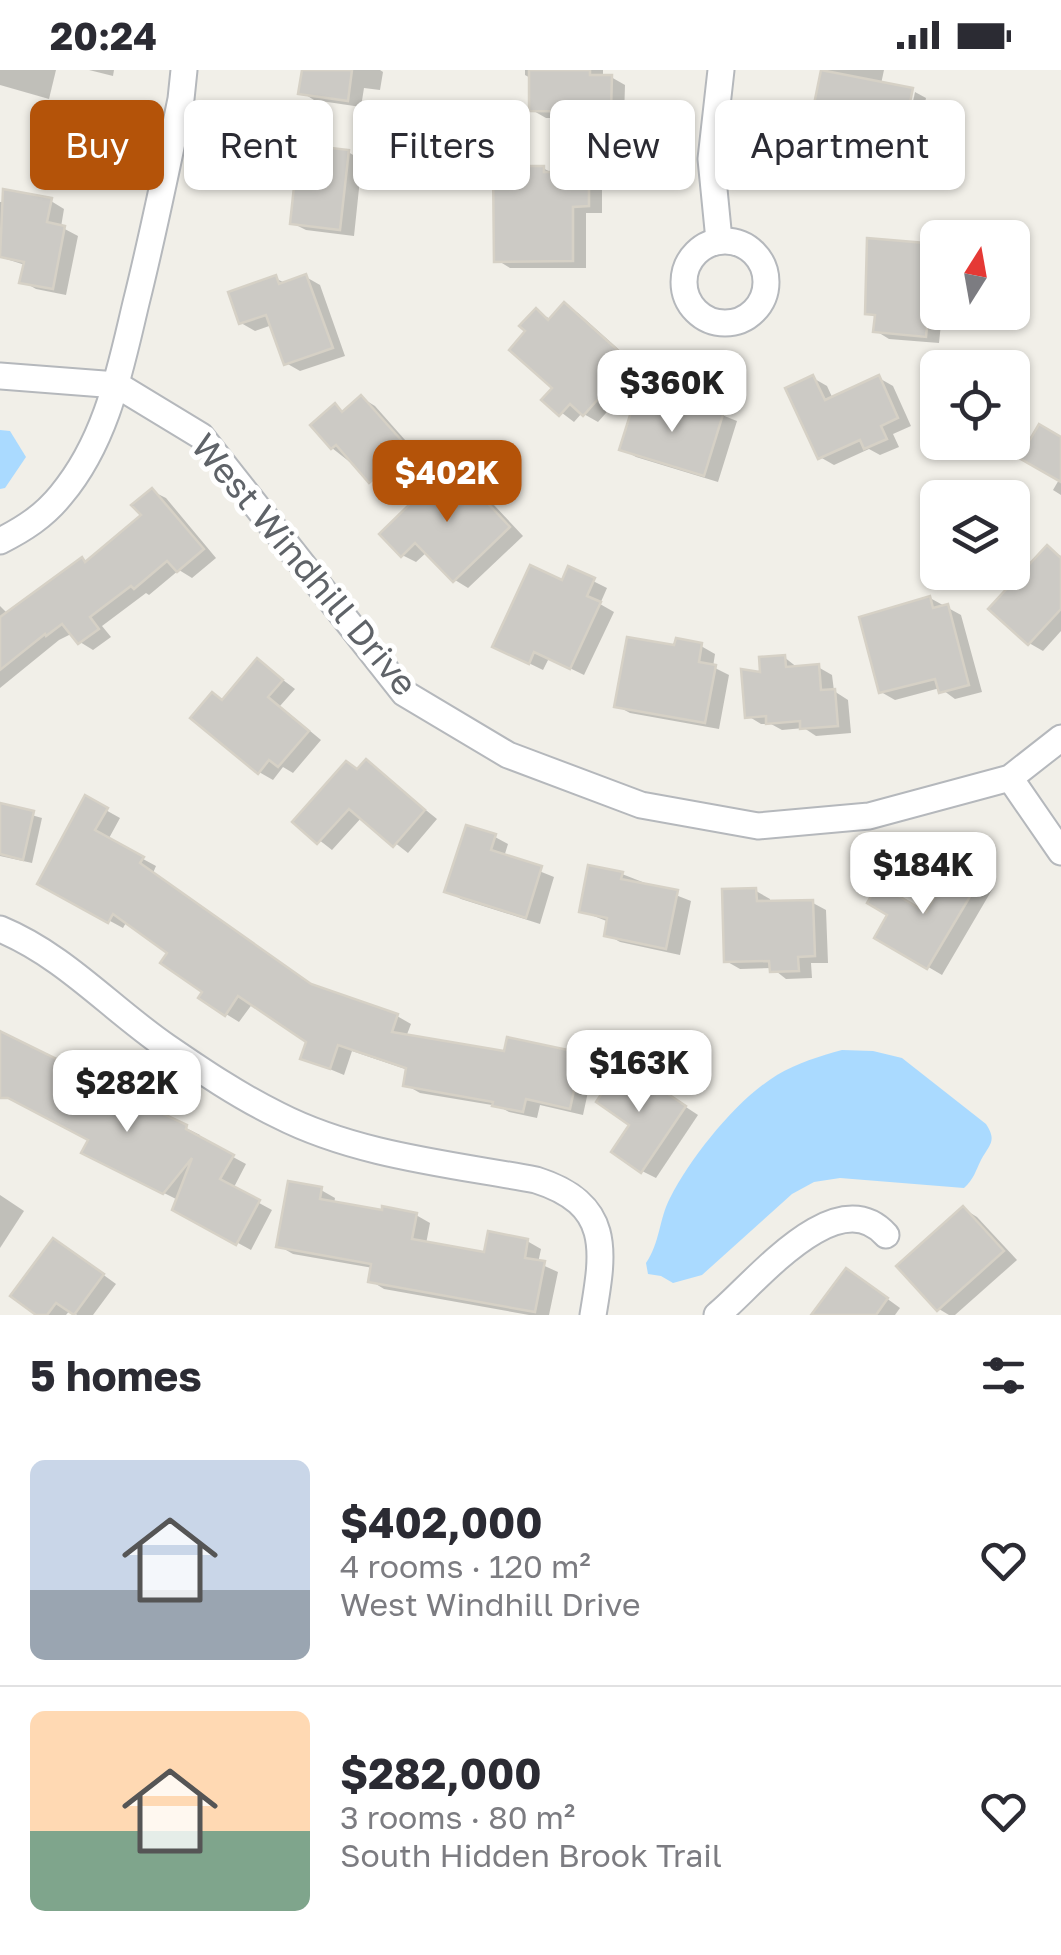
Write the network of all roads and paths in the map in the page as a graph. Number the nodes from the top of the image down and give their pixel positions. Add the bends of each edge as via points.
1 (184, 70) edge
2 (721, 70) edge
3 (719, 240) dead end
4 (0, 376) edge
5 (116, 385) junction
6 (0, 540) edge
7 (1061, 738) edge
8 (1010, 778) junction
9 (1061, 852) edge
10 (0, 929) edge
11 (886, 1236) dead end
12 (593, 1315) edge
13 (717, 1315) edge

1 - 5 street
2 - 3 street via 710,159
4 - 5 street, West Windhill Drive
5 - 6 street via 84,462 61,496 30,526
5 - 8 street, West Windhill Drive via 201,436 404,693 508,755 641,805 758,826 870,816
7 - 8 street
8 - 9 street
10 - 12 street via 33,943 166,1046 280,1117 376,1150 560,1188 580,1202 603,1256
11 - 13 street via 877,1225 832,1223 782,1253

